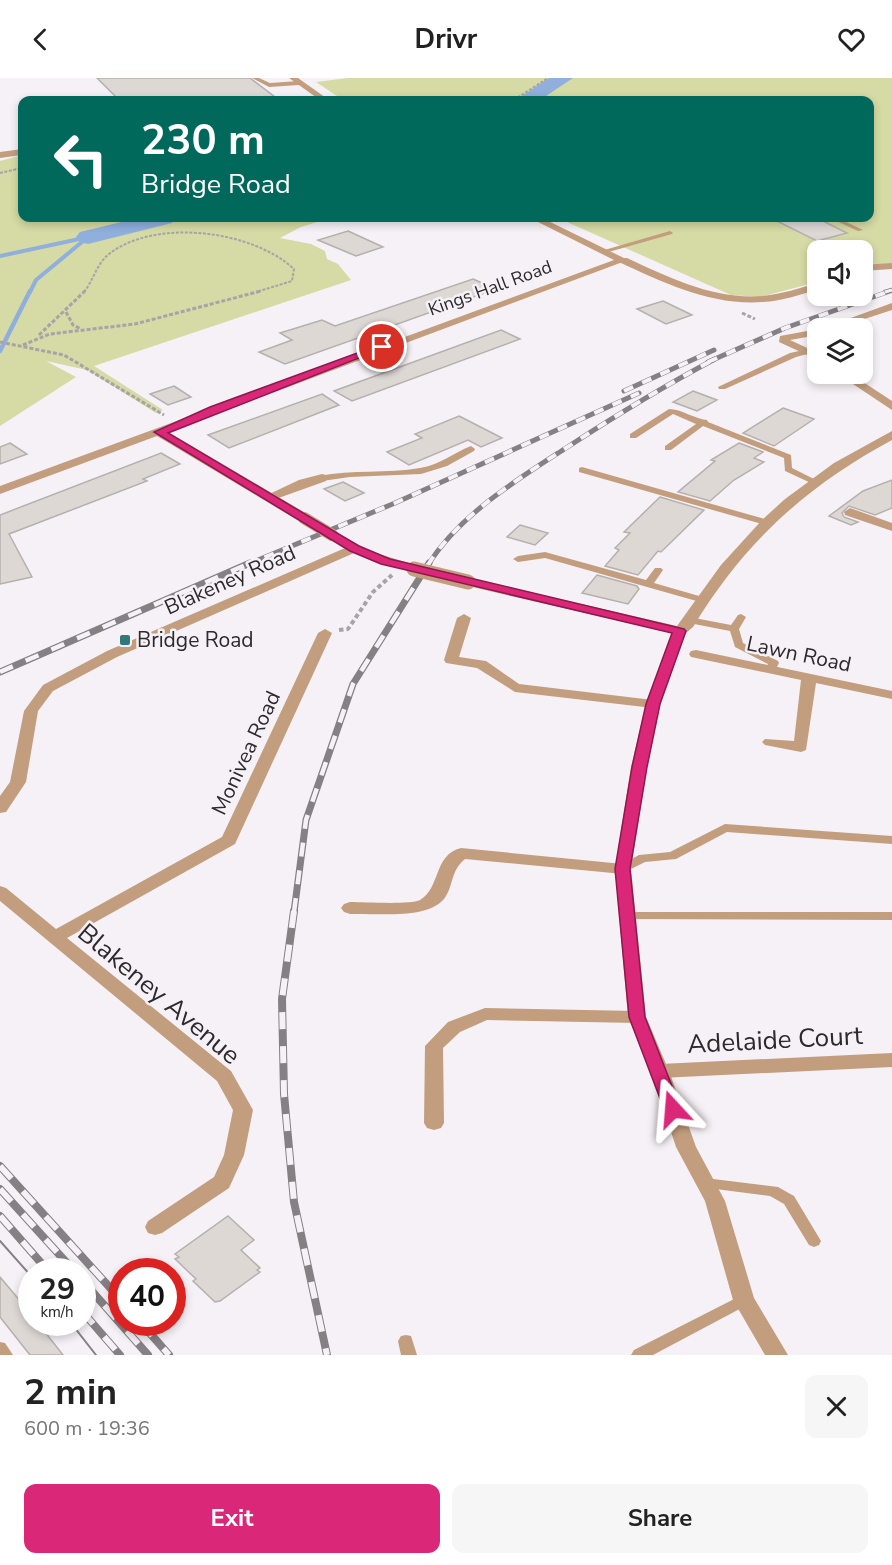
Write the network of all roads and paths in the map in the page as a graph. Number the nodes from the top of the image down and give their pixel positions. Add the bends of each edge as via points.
1 (255, 78) edge
2 (548, 78) edge
3 (296, 81) edge
4 (319, 96) edge
5 (520, 96) edge
6 (18, 153) edge
7 (0, 155) edge
8 (18, 169) edge
9 (0, 173) edge
10 (544, 222) edge
11 (842, 222) edge
12 (860, 230) dead end
13 (670, 234) dead end
14 (605, 251) junction
15 (623, 260) junction
16 (892, 266) edge
17 (873, 267) edge
18 (807, 288) edge
19 (892, 306) edge
20 (66, 312) junction
21 (857, 318) edge
22 (82, 329) junction
23 (807, 334) edge
24 (39, 335) junction
25 (0, 342) edge
26 (21, 344) junction
27 (807, 351) edge
28 (807, 354) edge
29 (859, 384) edge
30 (722, 387) dead end
31 (892, 406) edge
32 (164, 415) dead end
33 (704, 422) junction
34 (159, 432) junction
35 (892, 435) edge
36 (633, 436) dead end
37 (668, 448) dead end
38 (471, 449) dead end
39 (582, 470) dead end
40 (322, 478) joint
41 (814, 481) junction
42 (0, 490) edge
43 (269, 497) junction
44 (850, 512) dead end
45 (765, 522) junction
46 (892, 527) edge
47 (355, 548) junction
48 (518, 560) dead end
49 (408, 568) junction
50 (658, 570) dead end
51 (648, 584) junction
52 (703, 600) junction
53 (741, 617) dead end
54 (464, 618) dead end
55 (684, 626) junction
56 (734, 629) junction
57 (325, 633) joint
58 (696, 654) dead end
59 (771, 669) junction
60 (808, 678) junction
61 (892, 695) edge
62 (653, 704) junction
63 (770, 742) dead end
64 (0, 808) edge
65 (892, 840) edge
66 (623, 869) junction
67 (0, 892) edge
68 (350, 908) dead end
69 (627, 916) junction
70 (892, 916) edge
71 (54, 938) junction
72 (637, 1017) junction
73 (892, 1060) edge
74 (660, 1071) junction
75 (434, 1123) dead end
76 (705, 1183) junction
77 (155, 1227) dead end
78 (813, 1241) dead end
79 (744, 1300) junction
80 (0, 1348) edge
81 (5, 1355) edge
82 (639, 1355) edge
83 (777, 1355) edge

1 - 3 lane via 269,85
2 - 5 path
3 - 4 street
6 - 7 street
8 - 9 path
10 - 14 street
11 - 12 lane
13 - 14 lane
14 - 15 street
15 - 18 street via 698,291 756,299
15 - 34 street, Kings Hall Road via 252,394
16 - 17 street
19 - 21 street
20 - 22 path via 73,325
20 - 22 path via 90,285 105,257 149,236 215,236 260,248 288,261 294,269 292,281 228,301 133,324
20 - 24 path
22 - 24 path
23 - 27 street via 784,338
24 - 26 path
25 - 26 path
26 - 32 path via 64,355
28 - 30 lane via 793,355
29 - 31 street
33 - 36 lane via 672,411
33 - 37 lane
33 - 41 lane via 788,457 788,469
34 - 42 street, Kings Hall Road
34 - 43 street
35 - 41 street
38 - 40 lane via 449,463 416,472 352,473
39 - 45 lane
40 - 43 street
41 - 45 street
43 - 47 street, bridge
44 - 46 street
45 - 52 street
47 - 49 street
47 - 64 street, Blakeney Road via 112,654 48,688 31,711 18,782
48 - 51 lane via 545,555
49 - 55 street, bridge
49 - 57 path via 373,592 348,629
50 - 51 lane
51 - 52 lane
52 - 55 street
53 - 56 lane
54 - 62 street via 451,660 481,664 515,688
55 - 56 lane
55 - 62 street
56 - 59 lane via 739,645 774,663
57 - 71 street, Monivea Road via 229,840
58 - 59 street, Lawn Road
59 - 60 street, Lawn Road
60 - 61 street, Lawn Road
60 - 63 street via 801,747
62 - 66 street
65 - 66 lane via 725,828 672,856 643,858
66 - 68 street via 461,853 448,864 437,896 421,907
66 - 69 street
67 - 71 street, Blakeney Avenue
69 - 70 lane
69 - 72 street
71 - 77 street, Blakeney Avenue via 224,1076 243,1110 234,1155 222,1182
72 - 74 street
72 - 75 street via 485,1014 454,1027 434,1046
73 - 74 street, Adelaide Court
74 - 76 street via 686,1147
76 - 78 lane via 773,1191 789,1200
76 - 79 street via 715,1201
79 - 82 lane
79 - 83 street
80 - 81 lane

